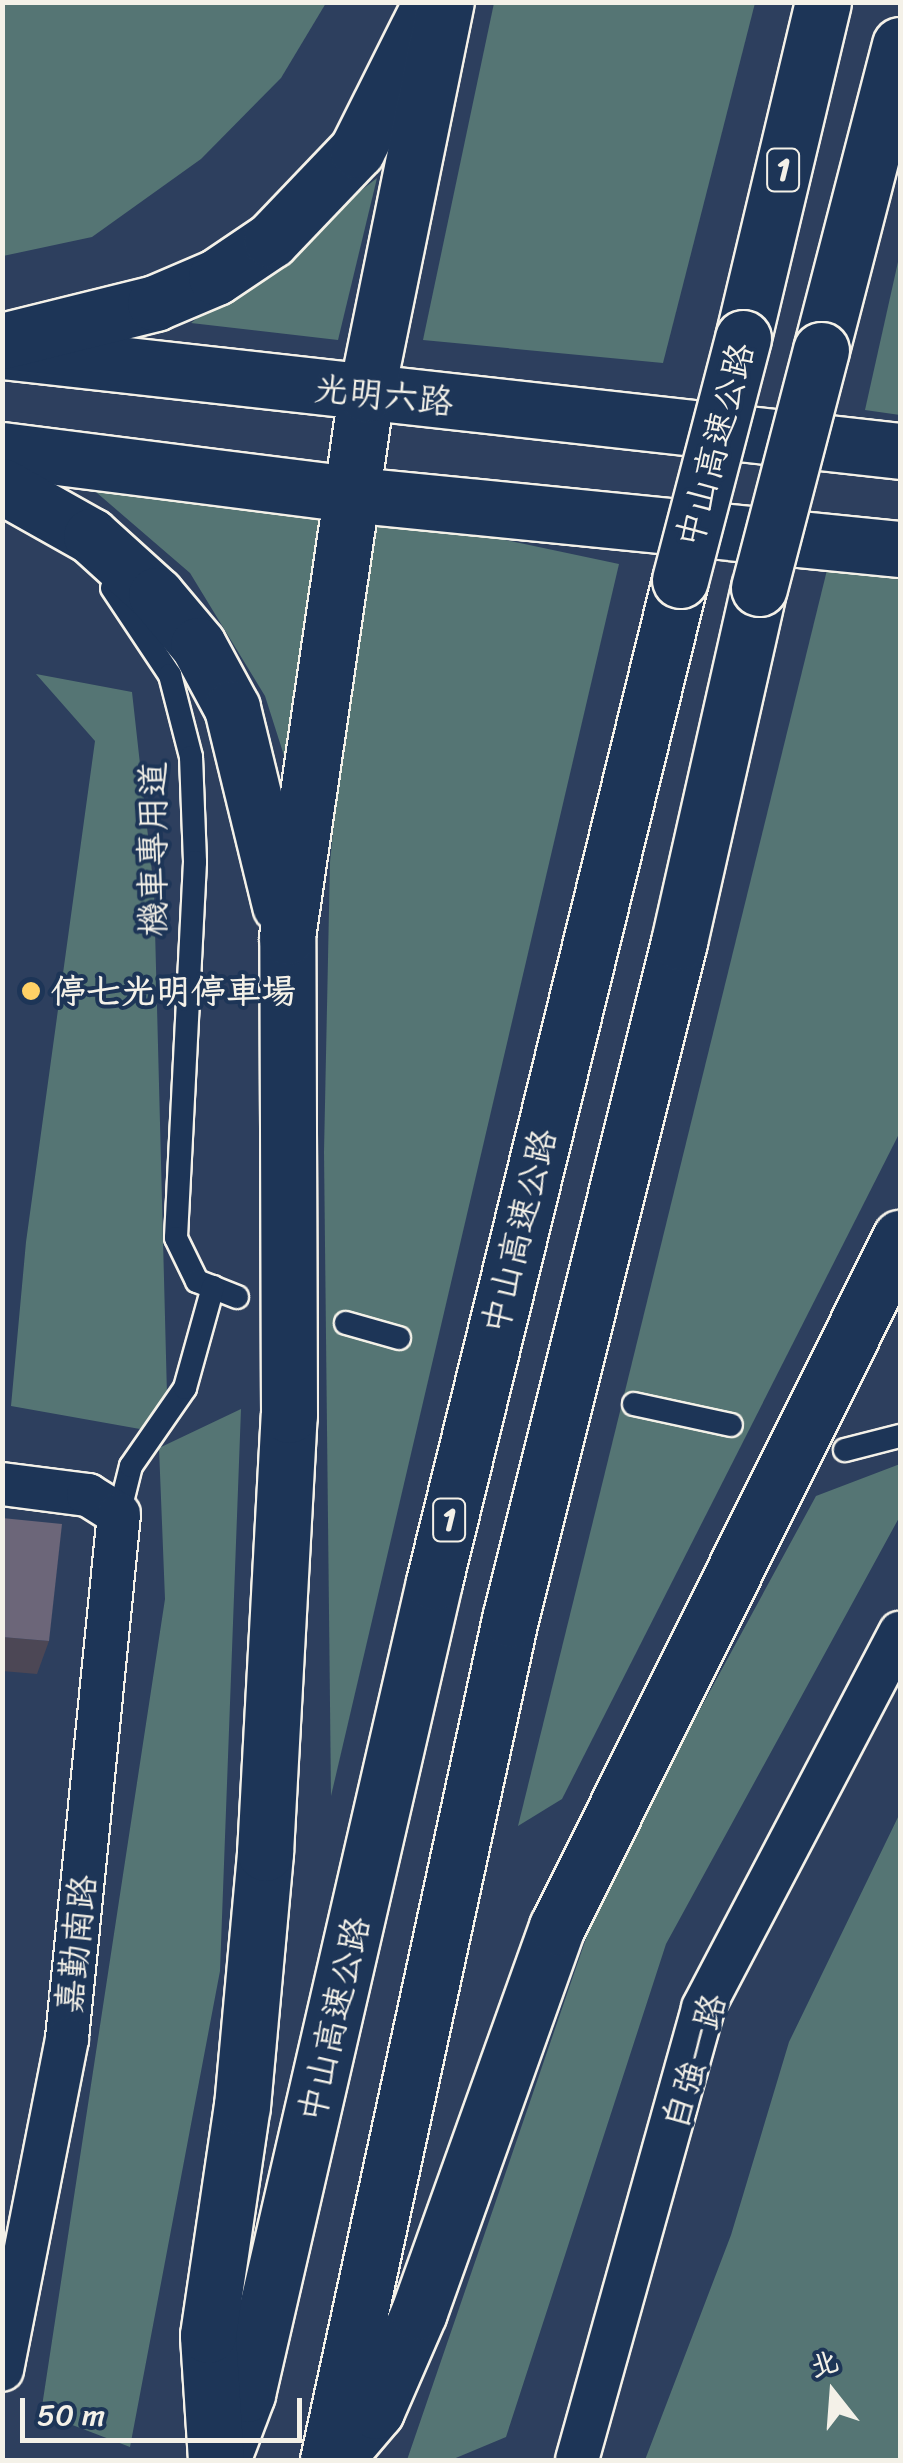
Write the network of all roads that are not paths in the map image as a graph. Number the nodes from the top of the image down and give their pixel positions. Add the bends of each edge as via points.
1 (431, 2) edge
2 (446, 2) edge
3 (823, 2) edge
4 (900, 45) edge
5 (2, 341) edge
6 (2, 351) edge
7 (366, 394) junction
8 (2, 450) edge
9 (900, 450) edge
10 (2, 486) edge
11 (356, 495) junction
12 (2, 504) edge
13 (900, 549) edge
14 (287, 937) junction
15 (900, 1238) edge
16 (213, 1287) junction
17 (237, 1296) dead end
18 (346, 1323) dead end
19 (399, 1338) dead end
20 (634, 1404) dead end
21 (731, 1425) dead end
22 (900, 1436) edge
23 (845, 1450) dead end
24 (2, 1484) edge
25 (119, 1514) junction
26 (900, 1633) edge
27 (2, 2370) edge
28 (219, 2460) edge
29 (331, 2460) edge
30 (578, 2460) edge

1 - 5 main road via 357,150 271,240 216,278 155,303
2 - 7 main road
3 - 28 main road, 中山高速公路 / 1, bridge via 434,1582 247,2394
4 - 29 main road, bridge via 759,588 679,942 510,1619
6 - 7 main road, 光明六路
7 - 9 main road, 光明六路
7 - 11 main road
8 - 11 main road
10 - 14 main road via 91,536 156,595 198,645 232,708
11 - 13 main road
11 - 14 main road
12 - 16 lane, 機車專用道 via 92,568 128,605 170,675 191,757 196,862 176,1238 197,1280
14 - 28 main road via 289,1415 265,1853 242,2106 208,2335
15 - 29 main road via 557,1926 419,2312 376,2411
16 - 17 lane, 機車專用道
16 - 25 lane via 186,1388 132,1466
18 - 19 lane
20 - 21 lane
22 - 23 lane
24 - 25 street via 88,1494
25 - 27 street, 嘉勤南路 via 67,2039
26 - 30 street, 自強一路 via 704,2008

